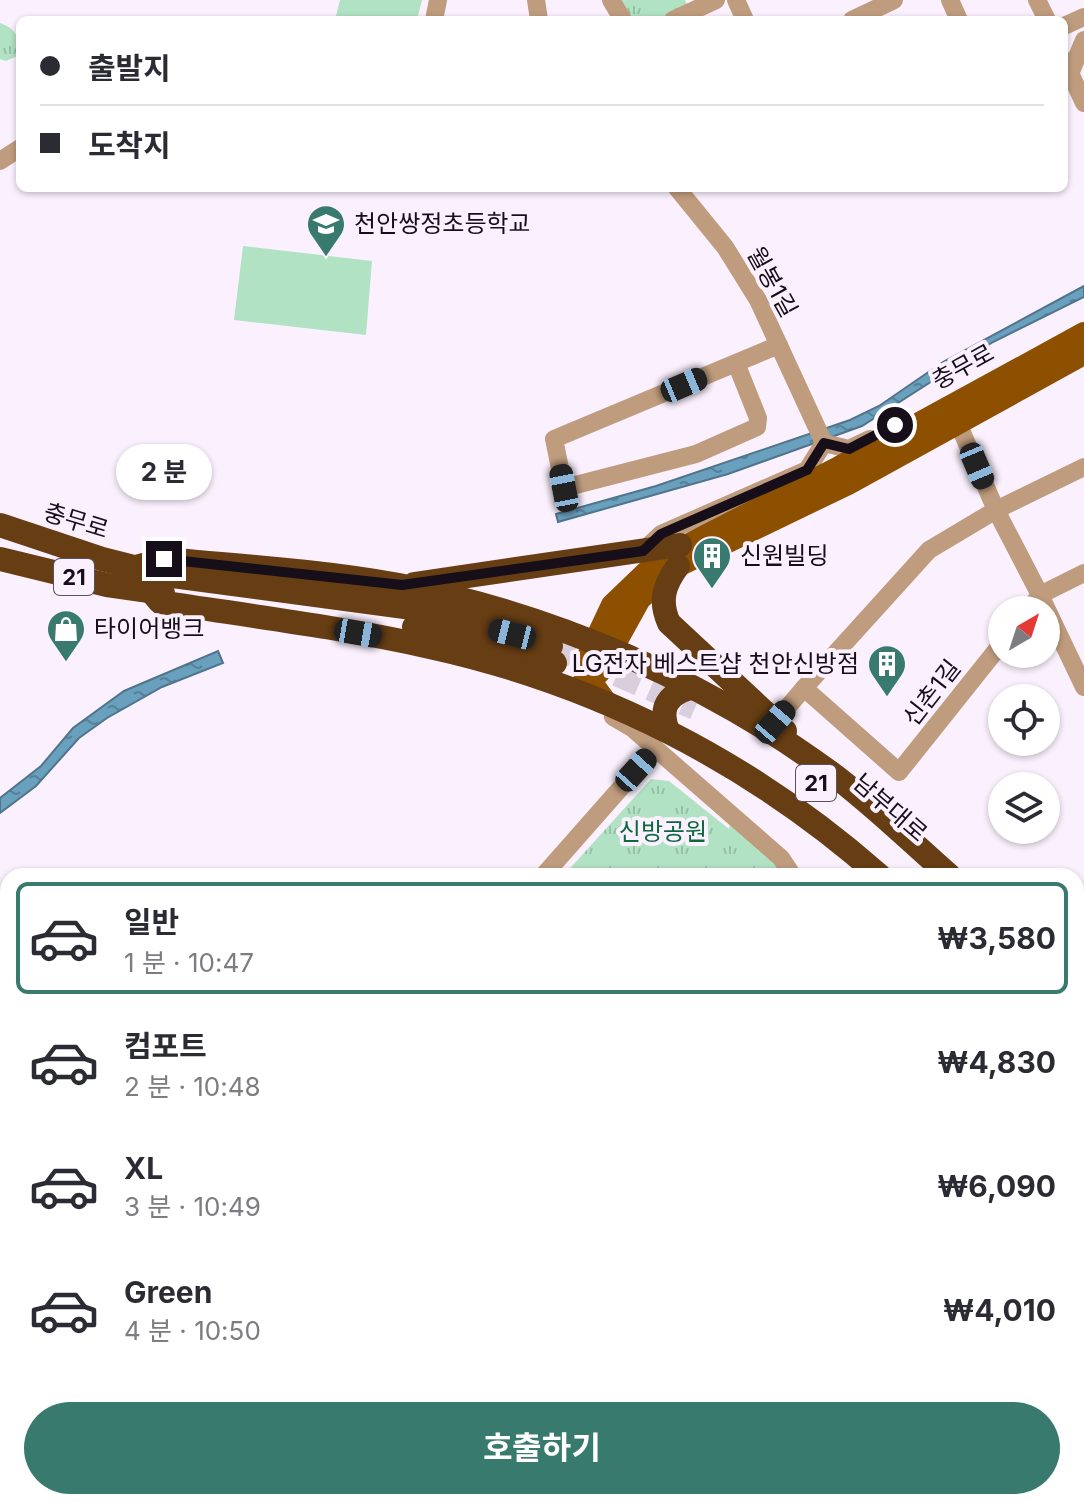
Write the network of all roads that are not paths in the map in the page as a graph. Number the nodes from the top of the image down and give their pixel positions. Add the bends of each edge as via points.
1 (716, 0) edge
2 (894, 0) edge
3 (682, 16) edge
4 (860, 16) edge
5 (1084, 40) edge
6 (1068, 65) edge
7 (1068, 69) edge
8 (1084, 103) edge
9 (680, 192) edge
10 (1077, 344) edge
11 (779, 345) junction
12 (736, 363) junction
13 (957, 421) junction
14 (824, 443) junction
15 (1084, 467) edge
16 (996, 510) junction
17 (0, 525) edge
18 (643, 551) junction
19 (679, 556) junction
20 (0, 559) edge
21 (136, 567) junction
22 (1084, 573) edge
23 (402, 585) junction
24 (150, 590) junction
25 (1040, 595) junction
26 (406, 642) junction
27 (602, 646) junction
28 (553, 654) junction
29 (988, 661) edge
30 (580, 684) junction
31 (1084, 687) edge
32 (804, 688) junction
33 (606, 702) junction
34 (679, 719) junction
35 (775, 722) junction
36 (632, 728) junction
37 (831, 773) junction
38 (550, 868) edge
39 (788, 868) edge
40 (870, 868) edge
41 (889, 868) edge
42 (916, 868) edge
43 (941, 868) edge

1 - 3 street
2 - 4 street
5 - 6 street
7 - 8 street
9 - 11 street, 월봉1길 via 725,247
10 - 13 main road, 충무로
10 - 14 street via 983,378 849,449
10 - 19 main road, 충무로
11 - 12 street
11 - 14 street, 월봉1길
12 - 12 street via 554,439 564,488 696,454 757,427
13 - 16 street
13 - 19 main road, 충무로 via 848,484
14 - 18 street via 807,470 670,530
15 - 16 street
16 - 25 street
16 - 32 street via 929,550
17 - 21 highway, 충무로 / 21
18 - 19 highway
18 - 23 highway
19 - 27 main road, 충무로 via 626,588 612,605
19 - 35 highway via 664,589 669,623
20 - 24 highway, 21
21 - 23 highway via 164,559
21 - 28 highway, 21 via 427,610
22 - 25 street
23 - 28 highway
24 - 26 highway via 160,602
24 - 28 highway
25 - 31 street
26 - 28 highway
26 - 36 street via 559,692
27 - 28 highway
27 - 30 main road, 충무로 via 599,673
27 - 34 highway
28 - 30 highway
29 - 32 street, 신촌1길 via 899,772
30 - 33 highway
32 - 35 street
33 - 34 highway
33 - 36 street
34 - 36 street
34 - 37 highway
34 - 38 street
34 - 39 street
34 - 40 highway
34 - 41 highway, 남부대로 / 21 via 802,795
34 - 42 highway, 남부대로 / 21 via 761,744 835,797
35 - 37 highway
37 - 43 highway

